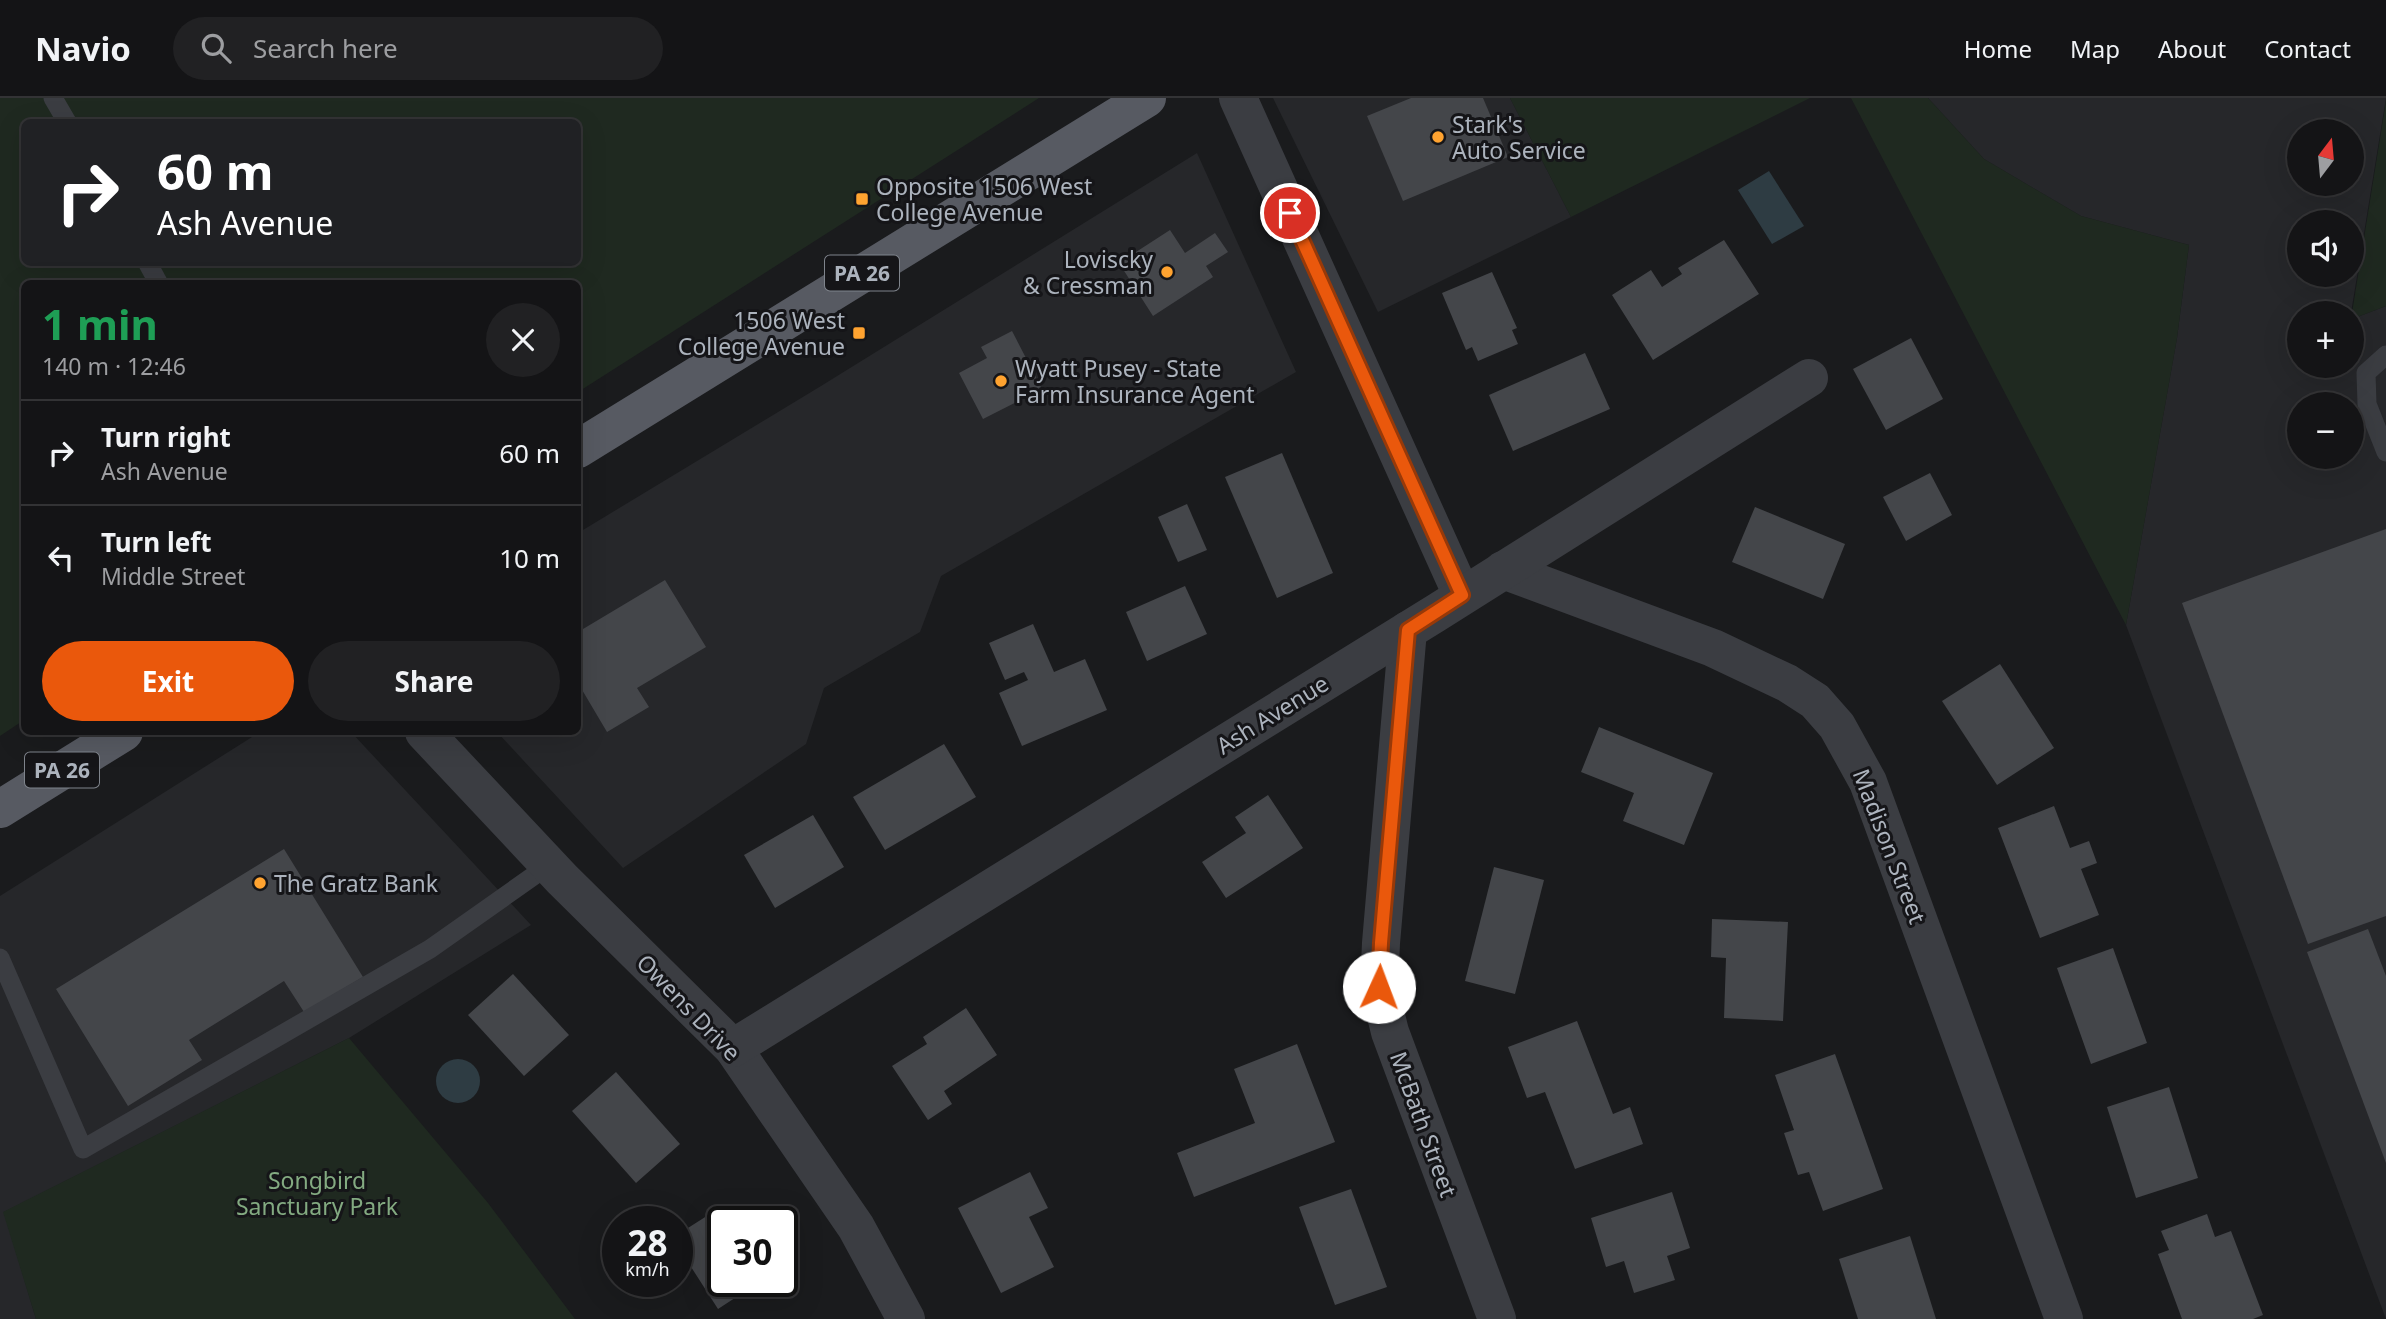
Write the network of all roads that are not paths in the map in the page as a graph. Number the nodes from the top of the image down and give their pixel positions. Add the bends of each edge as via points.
1 (53, 98) edge
2 (1147, 98) edge
3 (1238, 98) edge
4 (65, 119) edge
5 (2386, 355) edge
6 (1809, 378) dead end
7 (581, 447) edge
8 (2386, 452) edge
9 (1503, 570) junction
10 (1462, 595) junction
11 (1408, 630) junction
12 (119, 735) edge
13 (427, 735) edge
14 (0, 808) edge
15 (549, 865) junction
16 (0, 958) edge
17 (733, 1048) junction
18 (906, 1319) edge
19 (1497, 1319) edge
20 (2064, 1319) edge

1 - 4 lane
2 - 7 main road, PA 26
3 - 10 street
5 - 8 lane via 2366,373 2367,404
6 - 9 street, Ash Avenue
9 - 10 street, Ash Avenue
9 - 20 street, Madison Street via 1757,668 1815,701 1837,726 1868,782
10 - 11 street, Ash Avenue
11 - 17 street, Ash Avenue
11 - 19 street, McBath Street via 1379,987 1390,1032
12 - 14 main road, PA 26
13 - 15 street, Owens Drive
15 - 16 lane via 430,949 83,1149
15 - 17 street, Owens Drive
17 - 18 street, Owens Drive via 856,1227

